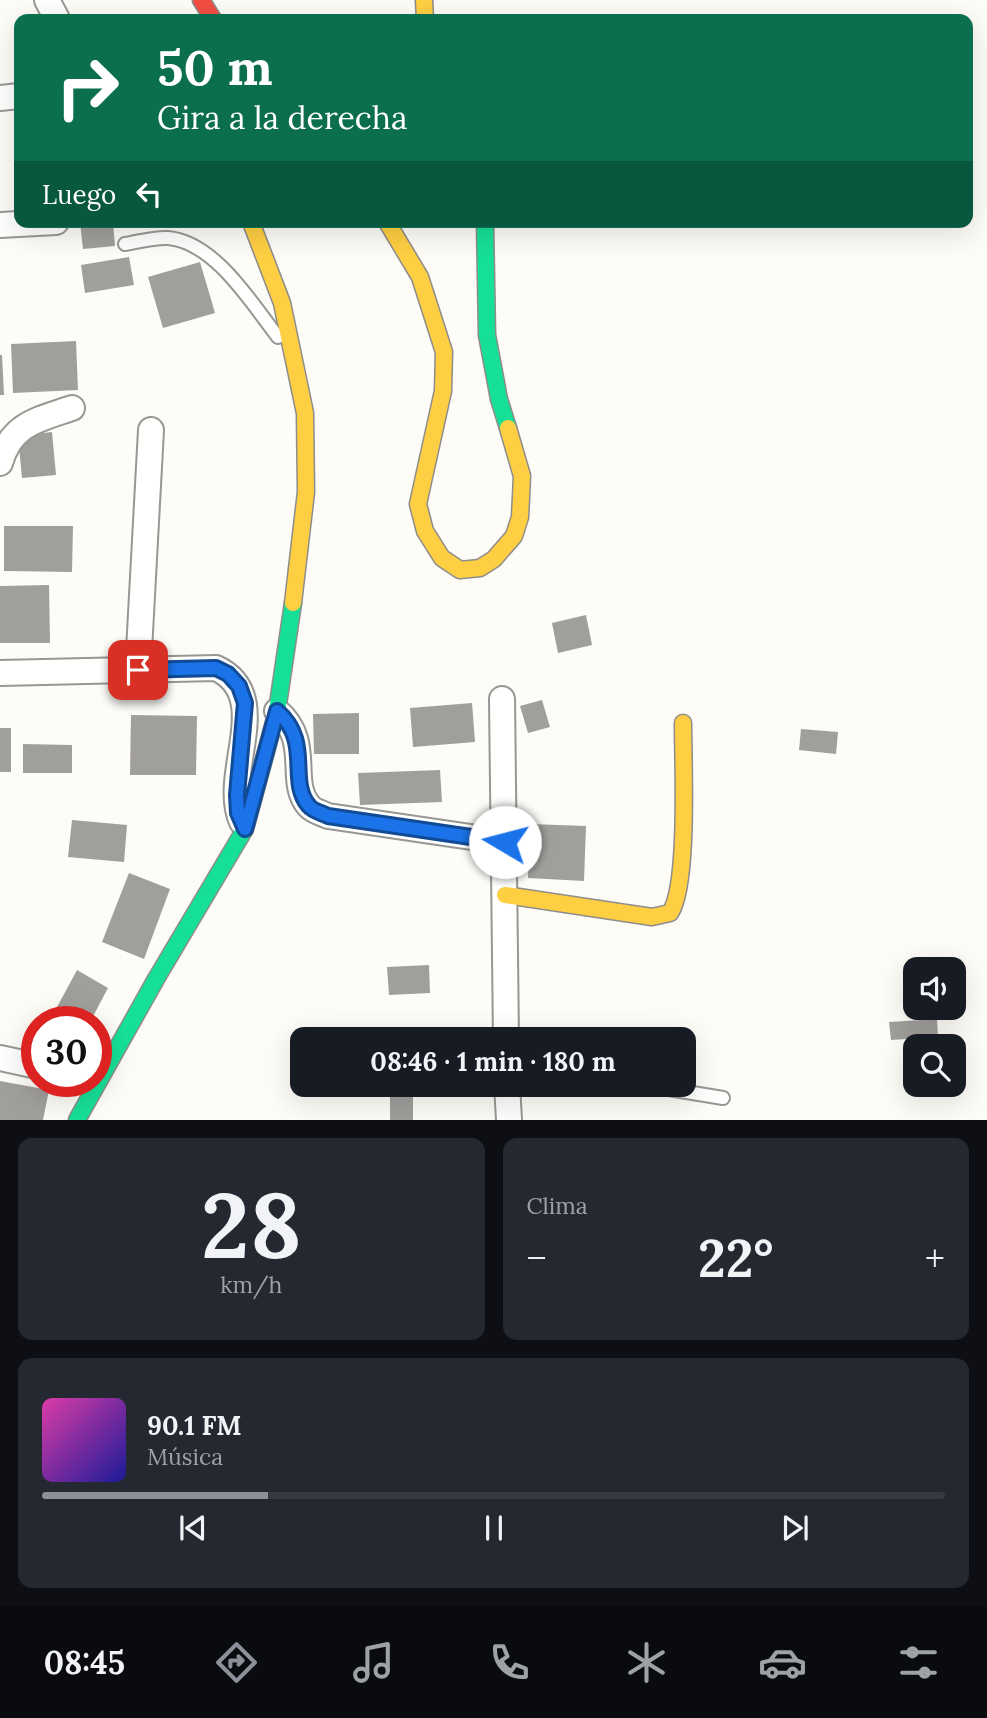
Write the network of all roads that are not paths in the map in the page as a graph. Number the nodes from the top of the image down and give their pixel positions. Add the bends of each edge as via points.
1 (253, 228) edge
2 (391, 228) edge
3 (485, 228) edge
4 (125, 244) dead end
5 (293, 357) junction
6 (72, 408) dead end
7 (0, 420) edge
8 (34, 422) junction
9 (151, 430) dead end
10 (0, 463) edge
11 (138, 670) junction
12 (0, 673) edge
13 (502, 699) dead end
14 (277, 711) junction
15 (683, 723) dead end
16 (245, 829) junction
17 (505, 842) junction
18 (505, 895) junction
19 (506, 1027) edge
20 (112, 1055) edge
21 (0, 1058) edge
22 (21, 1063) edge
23 (696, 1094) edge
24 (88, 1097) edge
25 (508, 1097) edge
26 (723, 1098) dead end
27 (77, 1119) edge
28 (509, 1119) edge

1 - 5 street via 282,303
2 - 3 street via 420,277 444,352 443,391 418,504 425,531 442,558 460,570 480,568 494,559 514,536 520,517 522,476 499,398 487,335
4 - 5 lane via 167,238 188,243 213,259
5 - 14 street via 304,413 306,492
6 - 8 street
7 - 8 street
8 - 10 street via 8,441
9 - 11 street
11 - 12 street
11 - 16 street via 216,668 239,686 245,703 237,795
13 - 17 street
14 - 16 street
14 - 17 street via 296,735 302,793 310,807 328,816
15 - 18 street via 682,863 670,913 652,917
16 - 20 street
17 - 18 street
18 - 19 street
21 - 22 street
23 - 26 lane
24 - 27 street
25 - 28 street

